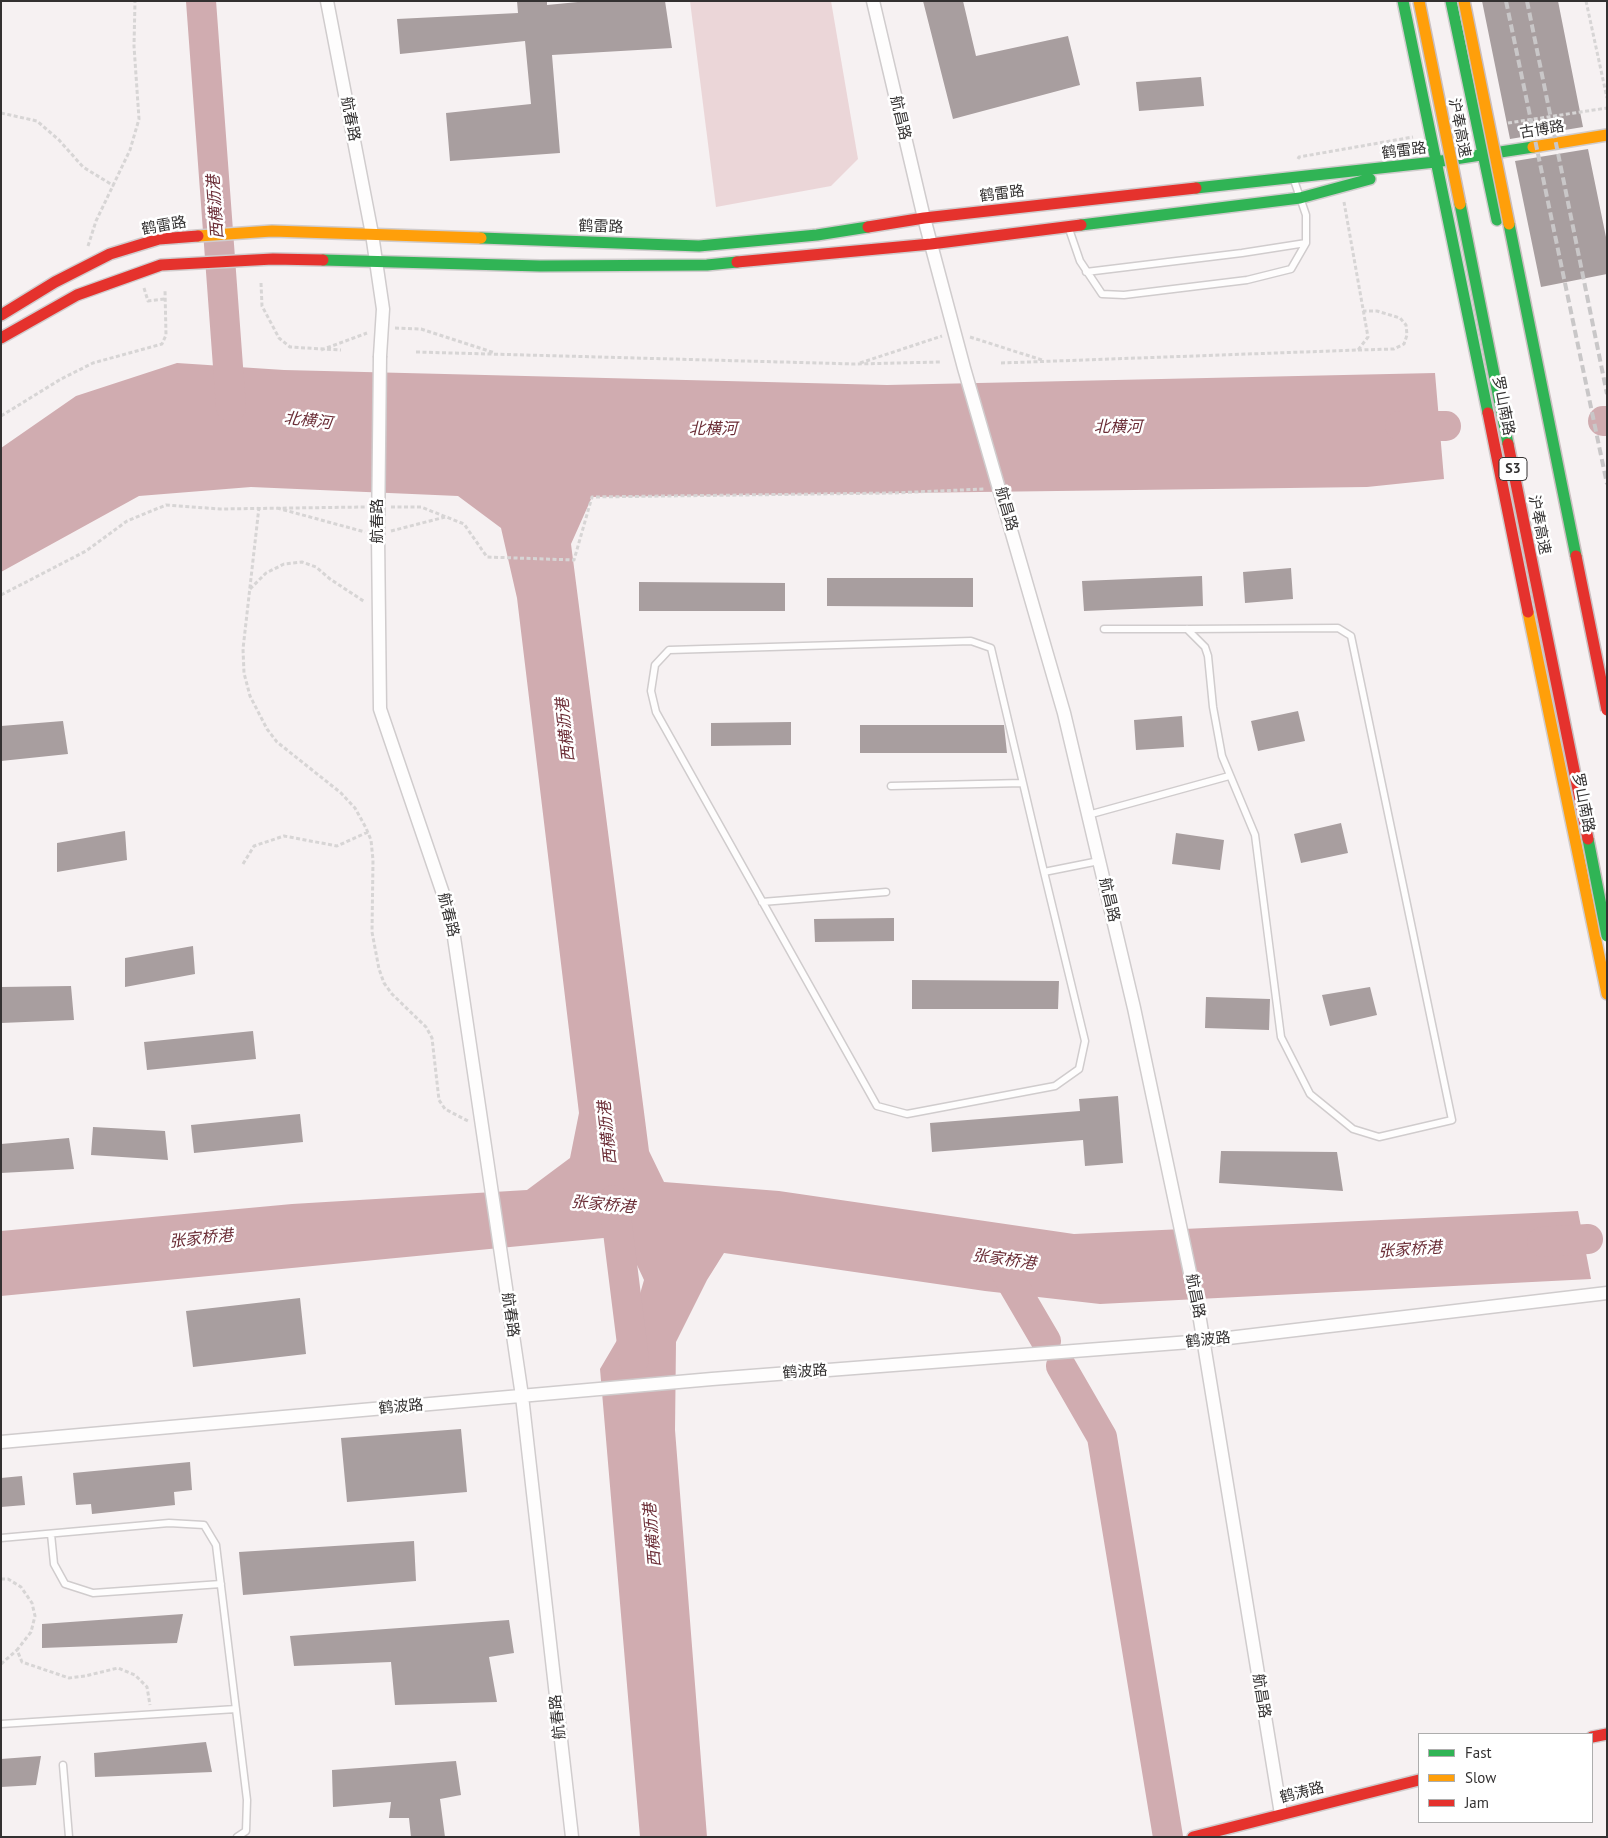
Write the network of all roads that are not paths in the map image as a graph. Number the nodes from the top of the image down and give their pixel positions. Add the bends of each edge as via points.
1 (327, 1) edge
2 (873, 1) edge
3 (1403, 1) edge
4 (1419, 1) edge
5 (1451, 1) edge
6 (1464, 1) edge
7 (1607, 135) edge
8 (1482, 155) junction
9 (1435, 162) junction
10 (1293, 179) junction
11 (1300, 198) junction
12 (924, 218) junction
13 (1068, 225) junction
14 (372, 234) junction
15 (1306, 243) junction
16 (931, 244) junction
17 (376, 261) junction
18 (1086, 272) junction
19 (1, 315) edge
20 (1, 338) edge
21 (1104, 629) dead end
22 (1187, 629) junction
23 (1607, 710) edge
24 (1607, 714) edge
25 (1229, 776) junction
26 (1023, 783) junction
27 (891, 786) dead end
28 (1088, 815) junction
29 (1099, 861) junction
30 (1044, 872) junction
31 (886, 892) dead end
32 (762, 902) junction
33 (1607, 936) edge
34 (1607, 994) edge
35 (1607, 1293) edge
36 (1203, 1341) junction
37 (522, 1396) junction
38 (1, 1442) edge
39 (51, 1534) junction
40 (1, 1538) edge
41 (221, 1584) junction
42 (236, 1709) junction
43 (1, 1724) edge
44 (1607, 1734) edge
45 (1593, 1737) edge
46 (63, 1765) dead end
47 (1418, 1780) edge
48 (1281, 1814) junction
49 (69, 1837) edge
50 (236, 1837) edge
51 (572, 1837) edge
52 (1193, 1837) edge

1 - 14 street, 航春路
2 - 12 street, 航昌路
3 - 9 main road, 罗山南路
4 - 33 main road, 沪奉高速 / S3, bridge
5 - 8 main road
6 - 23 main road, 沪奉高速, bridge
7 - 8 main road, 古博路
8 - 9 main road, 古博路
8 - 24 main road
9 - 10 main road, 鹤雷路
9 - 11 main road, 鹤雷路
9 - 34 main road, 罗山南路
10 - 11 lane
10 - 12 main road, 鹤雷路
11 - 13 main road, 鹤雷路
11 - 15 lane via 1306,215
12 - 14 main road, 鹤雷路 via 817,234 699,246
12 - 16 street, 航昌路
13 - 16 main road, 鹤雷路
13 - 18 lane
14 - 17 street, 航春路
14 - 19 main road, 鹤雷路 via 272,231 159,239 110,254
15 - 18 lane via 1242,254
15 - 18 lane via 1291,269 1247,280 1124,295 1102,294
16 - 17 main road, 鹤雷路 via 707,265 540,266
16 - 28 street, 航昌路 via 1064,713
17 - 20 main road, 鹤雷路 via 273,259 161,265 77,295
17 - 37 street, 航春路, bridge via 383,309 378,535 380,709 451,917
21 - 22 lane
22 - 25 lane via 1205,647 1208,656 1213,707
22 - 25 lane via 1338,628 1351,636 1452,1120 1379,1137 1353,1129 1310,1094 1281,1037 1255,835
25 - 28 lane
26 - 27 lane
26 - 30 lane
26 - 32 lane via 992,648 971,641 669,650 655,665 651,691 656,712
28 - 29 street, 航昌路
29 - 30 lane
29 - 36 street, 航昌路 via 1134,1008
30 - 32 lane via 1086,1041 1080,1069 1055,1086 907,1114 877,1106
31 - 32 lane
35 - 36 street, 鹤波路
36 - 37 street, 鹤波路
36 - 48 street, 航昌路
37 - 38 street, 鹤波路
37 - 51 street, 航春路
39 - 40 lane
39 - 41 lane via 54,1564 65,1584 93,1593
39 - 41 lane via 169,1523 204,1525 216,1545
41 - 42 lane
42 - 43 lane
42 - 50 lane via 247,1800 246,1831
44 - 45 main road
46 - 49 lane
47 - 48 main road, 鹤涛路
48 - 52 main road, 鹤涛路

